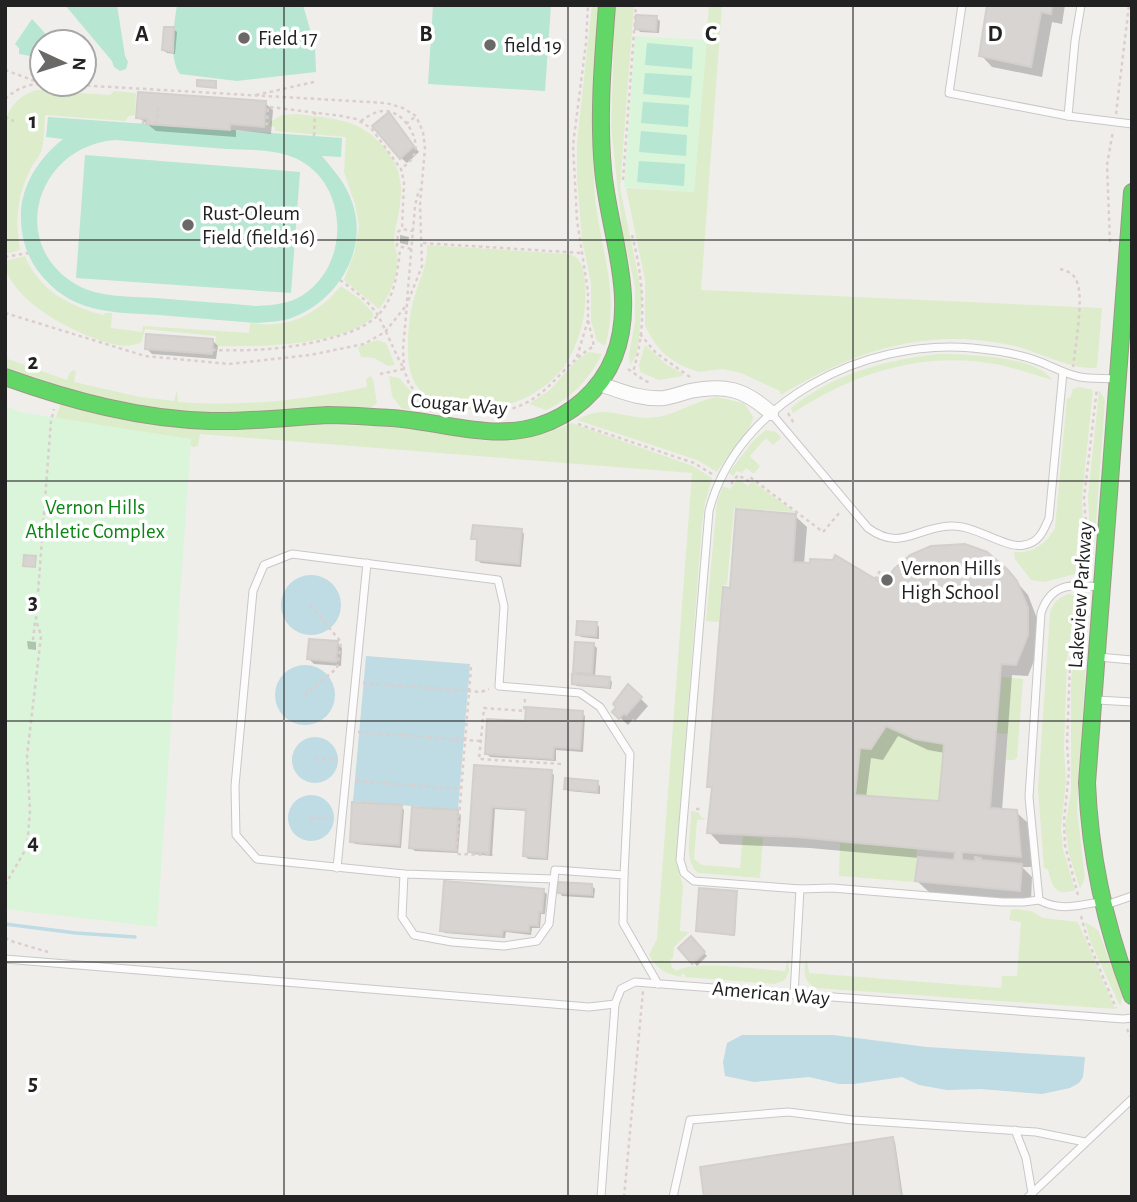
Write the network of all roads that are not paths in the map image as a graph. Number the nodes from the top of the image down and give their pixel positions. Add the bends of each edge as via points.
1 (607, 5) edge
2 (962, 5) edge
3 (1080, 5) edge
4 (1068, 116) junction
5 (1132, 124) edge
6 (1132, 192) edge
7 (1127, 308) edge
8 (1126, 350) edge
9 (1063, 372) junction
10 (5, 377) edge
11 (1118, 379) junction
12 (600, 384) junction
13 (771, 413) junction
14 (368, 563) junction
15 (1101, 587) junction
16 (1096, 657) junction
17 (1132, 660) edge
18 (1093, 699) junction
19 (1132, 702) edge
20 (337, 869) junction
21 (404, 874) junction
22 (624, 875) junction
23 (554, 879) junction
24 (800, 889) junction
25 (1132, 896) edge
26 (1039, 900) junction
27 (1100, 904) junction
28 (5, 959) edge
29 (658, 984) junction
30 (794, 995) junction
31 (1132, 996) edge
32 (615, 1004) junction
33 (1132, 1018) edge
34 (1132, 1099) edge
35 (1016, 1130) junction
36 (1085, 1142) junction
37 (1030, 1195) edge
38 (601, 1197) edge
39 (673, 1197) edge

1 - 12 street, Cougar Way via 601,90 603,171 624,310 620,340
2 - 4 lane via 950,93
3 - 4 lane
4 - 5 lane
6 - 7 street, Lakeview Parkway
7 - 8 street, Lakeview Parkway
8 - 11 street, Lakeview Parkway
9 - 11 lane
9 - 13 lane via 1002,352 947,346 916,349 848,367
9 - 13 lane via 1049,518 1038,538 1023,546 978,530 950,526 894,540 873,532
10 - 12 street, Cougar Way via 117,412 200,421 348,416 506,432 560,418
11 - 15 street, Lakeview Parkway
12 - 13 street via 642,398 725,388 754,398
13 - 24 lane via 734,455 709,511 680,860 684,873 694,881
14 - 20 lane
14 - 20 lane via 292,554 264,565 253,591 235,786 236,835 257,859
14 - 22 lane via 498,580 504,606 499,686 580,693 600,707 630,754
15 - 16 street, Lakeview Parkway
15 - 26 lane via 1057,589 1046,598 1041,614 1029,797
16 - 17 lane
16 - 18 street, Lakeview Parkway
18 - 19 lane
18 - 27 street, Lakeview Parkway via 1087,816
20 - 21 lane
21 - 23 lane
21 - 23 lane via 402,917 414,935 504,946 537,941 550,924
22 - 23 lane via 555,870
22 - 29 lane via 623,923
24 - 26 lane via 1002,902
24 - 30 lane
25 - 27 lane
26 - 27 lane via 1067,908
27 - 31 street, Lakeview Parkway
28 - 32 lane via 589,1007
29 - 30 lane, American Way
29 - 32 lane, American Way via 635,982 621,989
30 - 33 lane, American Way
32 - 38 lane
34 - 36 lane
35 - 36 lane
35 - 37 lane via 1026,1158
35 - 39 lane via 788,1112 690,1120
36 - 37 lane

